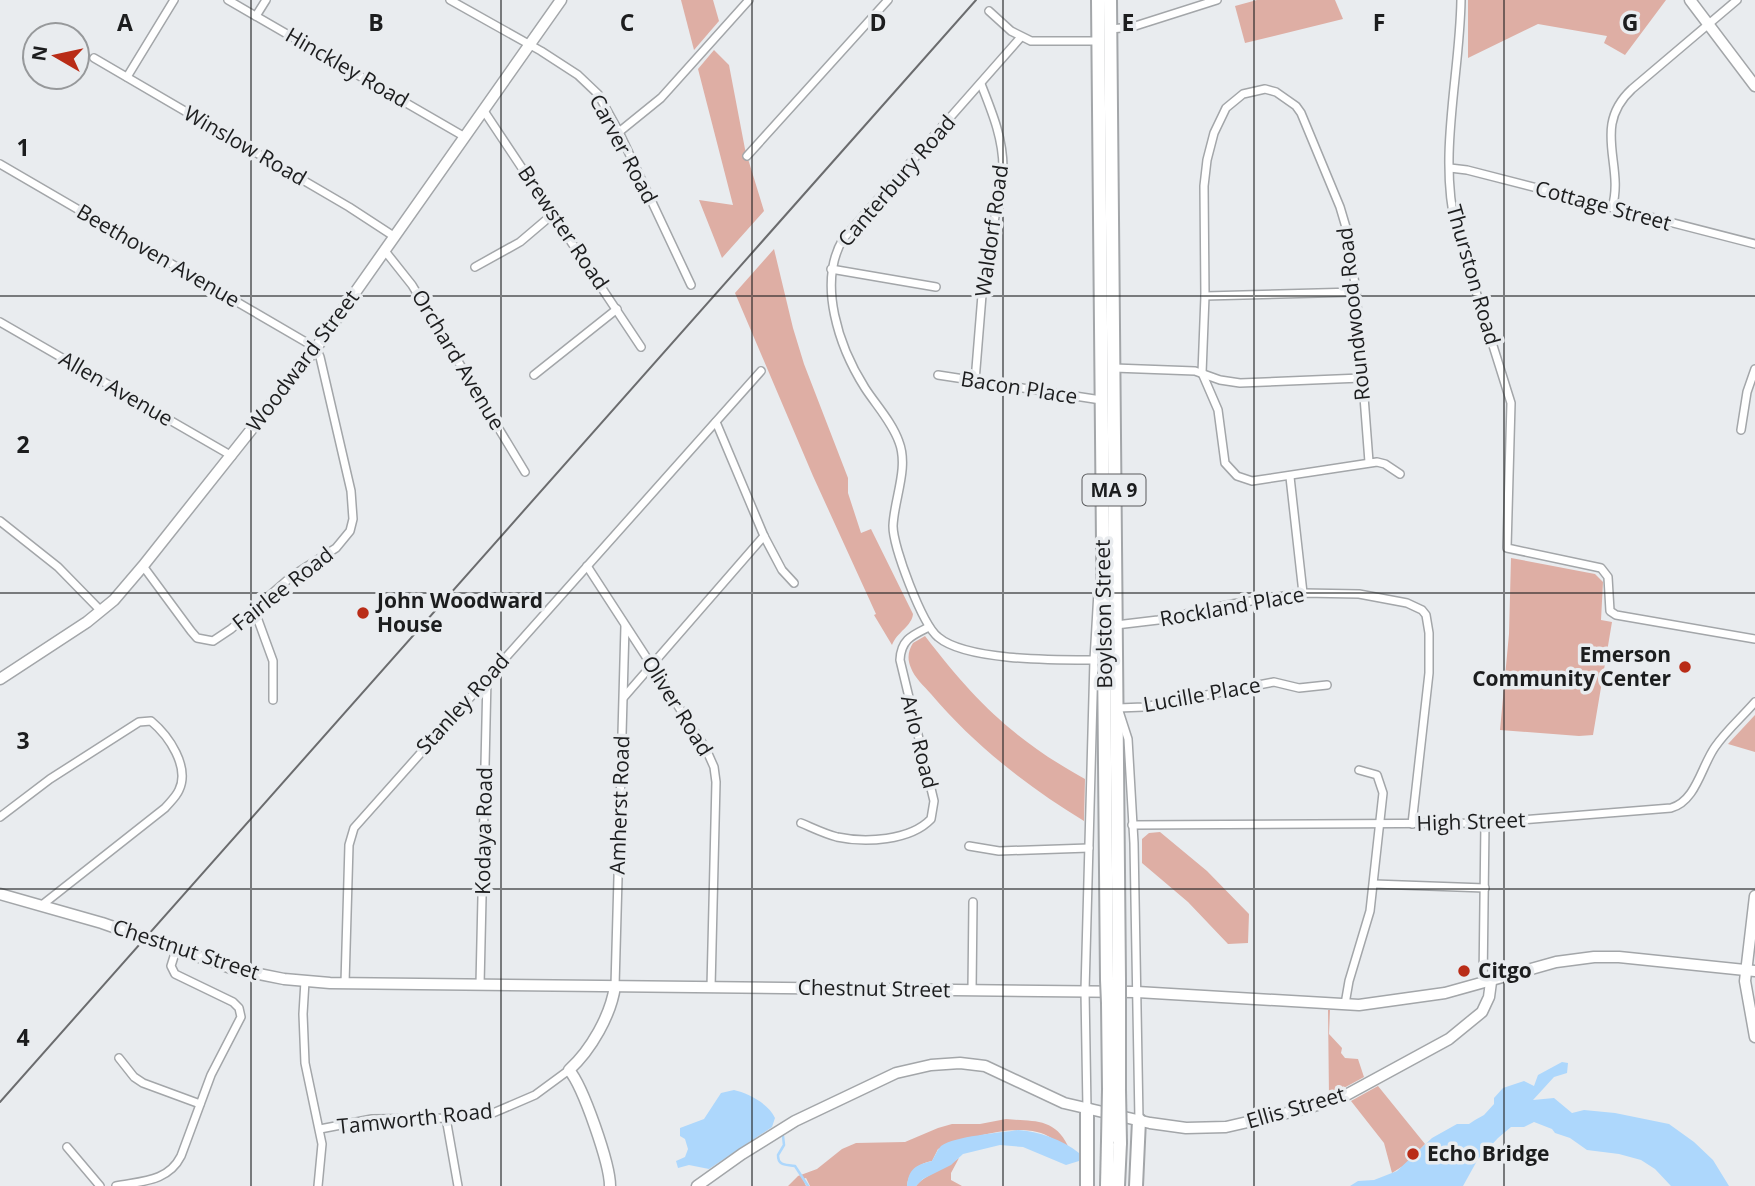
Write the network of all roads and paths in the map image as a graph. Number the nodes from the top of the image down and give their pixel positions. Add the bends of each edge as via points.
1 (174, 0) edge
2 (228, 0) edge
3 (266, 0) edge
4 (450, 0) edge
5 (561, 0) edge
6 (749, 0) edge
7 (888, 0) edge
8 (1098, 0) edge
9 (1110, 0) edge
10 (1217, 0) edge
11 (1461, 0) edge
12 (1690, 0) edge
13 (1737, 0) edge
14 (989, 11) dead end
15 (256, 16) junction
16 (1709, 26) junction
17 (1111, 29) junction
18 (1021, 37) junction
19 (1098, 41) junction
20 (530, 45) junction
21 (94, 58) dead end
22 (127, 77) junction
23 (981, 84) junction
24 (1755, 86) edge
25 (484, 111) junction
26 (619, 132) junction
27 (466, 137) junction
28 (747, 156) dead end
29 (0, 164) edge
30 (1450, 168) junction
31 (1612, 208) junction
32 (553, 214) junction
33 (395, 237) junction
34 (1755, 244) edge
35 (385, 251) junction
36 (475, 267) dead end
37 (831, 269) junction
38 (691, 285) dead end
39 (936, 288) dead end
40 (1356, 292) junction
41 (1205, 296) junction
42 (617, 309) junction
43 (0, 322) edge
44 (641, 346) dead end
45 (316, 348) junction
46 (1114, 368) junction
47 (1755, 369) edge
48 (761, 371) dead end
49 (1202, 373) junction
50 (534, 375) dead end
51 (938, 375) dead end
52 (1361, 378) junction
53 (975, 382) junction
54 (1101, 400) junction
55 (716, 422) junction
56 (1741, 430) dead end
57 (232, 456) junction
58 (1368, 462) junction
59 (525, 472) dead end
60 (1400, 474) dead end
61 (1290, 477) junction
62 (0, 521) edge
63 (764, 536) junction
64 (1102, 545) junction
65 (143, 566) junction
66 (587, 566) junction
67 (794, 583) dead end
68 (1303, 593) junction
69 (254, 609) junction
70 (101, 611) junction
71 (625, 625) junction
72 (1116, 625) junction
73 (929, 627) junction
74 (1755, 639) edge
75 (1094, 660) junction
76 (652, 665) junction
77 (487, 677) junction
78 (0, 679) edge
79 (1327, 685) dead end
80 (623, 698) junction
81 (273, 699) dead end
82 (1755, 702) edge
83 (1118, 708) junction
84 (1359, 770) dead end
85 (0, 817) edge
86 (801, 823) dead end
87 (1485, 823) junction
88 (1380, 824) junction
89 (1412, 824) junction
90 (1132, 825) junction
91 (969, 846) dead end
92 (1089, 848) junction
93 (1374, 884) junction
94 (1485, 888) junction
95 (0, 894) edge
96 (1755, 897) edge
97 (973, 902) dead end
98 (42, 905) junction
99 (176, 950) junction
100 (1751, 971) edge
101 (1113, 980) junction
102 (305, 981) junction
103 (1487, 982) junction
104 (345, 983) junction
105 (480, 985) junction
106 (615, 986) junction
107 (711, 987) junction
108 (972, 990) junction
109 (1085, 991) junction
110 (1137, 992) junction
111 (1345, 1004) junction
112 (1755, 1037) edge
113 (119, 1058) dead end
114 (569, 1070) junction
115 (200, 1104) junction
116 (1087, 1109) junction
117 (446, 1118) junction
118 (1139, 1120) junction
119 (320, 1129) junction
120 (1114, 1142) junction
121 (67, 1147) dead end
122 (100, 1186) edge
123 (116, 1186) edge
124 (318, 1186) edge
125 (458, 1186) edge
126 (610, 1186) edge
127 (697, 1186) edge
128 (1087, 1186) edge
129 (1107, 1186) edge
130 (1118, 1186) edge
131 (1136, 1186) edge

1 - 22 street
2 - 15 street, Hinckley Road
3 - 15 street
4 - 20 street, Carver Road
5 - 20 main road, Woodward Street
6 - 26 street via 661,98
7 - 28 street
8 - 19 highway, Boylston Street / MA 9
9 - 17 highway, Boylston Street / MA 9
10 - 17 street via 1132,27
11 - 30 street, Thurston Road
12 - 16 main road
13 - 16 street
14 - 18 street
15 - 27 street, Hinckley Road
16 - 24 main road
16 - 31 street via 1617,106 1610,132
17 - 46 highway, Boylston Street / MA 9
18 - 19 street via 1039,42
18 - 23 street, Canterbury Road
19 - 54 highway, Boylston Street / MA 9
20 - 25 main road, Woodward Street
20 - 26 street, Carver Road via 588,84
21 - 22 street, Winslow Road
22 - 33 street, Winslow Road
23 - 37 street, Canterbury Road via 844,239
23 - 53 street, Waldorf Road via 1003,150 1003,168 982,295
25 - 27 main road, Woodward Street
25 - 32 street, Brewster Road
26 - 38 street, Carver Road
27 - 33 main road, Woodward Street
29 - 45 street, Beethoven Avenue
30 - 31 street, Cottage Street
30 - 74 street, Thurston Road via 1456,228 1511,403 1507,548 1601,568 1608,577 1609,607 1616,615
31 - 34 street, Cottage Street
32 - 36 street via 520,242
32 - 42 street, Brewster Road
33 - 35 main road, Woodward Street
35 - 45 main road, Woodward Street
35 - 59 street, Orchard Avenue via 412,285
37 - 39 street
37 - 73 street, Canterbury Road via 832,301 845,347 900,442 894,536
40 - 41 street
40 - 41 street, Roundwood Road via 1345,220 1301,113 1286,98 1265,89 1233,100 1214,133 1205,186
40 - 52 street, Roundwood Road
41 - 49 street, Roundwood Road
42 - 44 street, Brewster Road
42 - 50 street
43 - 57 street, Allen Avenue
45 - 57 main road, Woodward Street
45 - 69 street, Fairlee Road via 336,419 353,519 336,548 292,576
46 - 49 street
46 - 72 highway, Boylston Street / MA 9
47 - 56 street
48 - 55 street, Stanley Road
49 - 52 street via 1241,383
49 - 61 street via 1218,410 1223,454 1230,470 1252,481
51 - 53 street, Bacon Place
52 - 58 street, Roundwood Road
53 - 54 street, Bacon Place
54 - 64 highway, Boylston Street / MA 9
55 - 63 street
55 - 66 street, Stanley Road
57 - 65 main road, Woodward Street
58 - 60 street via 1385,464
58 - 61 street
61 - 68 street
62 - 70 street via 58,567
63 - 67 street
63 - 76 street
64 - 75 street
64 - 101 highway, Boylston Street / MA 9
65 - 69 street, Fairlee Road via 197,638 213,641
65 - 70 main road, Woodward Street
66 - 71 street, Oliver Road
66 - 77 street, Stanley Road
68 - 72 street, Rockland Place
68 - 89 street, Rockland Place via 1341,592 1398,601 1426,615 1428,696
69 - 81 street via 273,662
70 - 78 main road, Woodward Street
71 - 76 street, Oliver Road
71 - 80 street, Amherst Road
72 - 83 highway, Boylston Street / MA 9
73 - 75 street via 964,650
73 - 86 street, Arlo Road via 906,639 900,660 934,801 931,819 909,833 876,839 838,837
75 - 92 street
76 - 80 street
76 - 107 street, Oliver Road via 714,768
77 - 104 street, Stanley Road via 354,828 349,845
77 - 105 street, Kodaya Road
79 - 83 street, Lucille Place via 1299,688 1274,682
80 - 106 street, Amherst Road
82 - 87 street, High Street via 1715,746 1692,792 1679,805
83 - 90 street via 1128,739
83 - 101 highway, Boylston Street / MA 9
84 - 88 street via 1380,780
85 - 98 street via 139,722 146,720 158,727 177,753 182,781 165,808
87 - 89 street, High Street
87 - 94 street
88 - 89 street, High Street
88 - 90 street, High Street
88 - 93 street
90 - 110 street
91 - 92 street via 999,851
92 - 109 street
93 - 94 street
93 - 111 street
94 - 103 street
95 - 98 main road, Chestnut Street
96 - 100 main road
97 - 108 street
98 - 99 main road, Chestnut Street
99 - 102 main road, Chestnut Street via 234,969
99 - 115 street via 171,966 175,974 229,1000 240,1012 238,1026
100 - 103 main road, Chestnut Street via 1594,957 1556,962
100 - 112 main road via 1747,999
101 - 120 highway, Boylston Street / MA 9, bridge
102 - 104 main road, Chestnut Street
102 - 119 street via 305,1063
103 - 111 main road, Chestnut Street via 1415,998
103 - 118 main road, Ellis Street via 1489,997 1482,1012 1460,1032 1340,1098 1218,1128
104 - 105 main road, Chestnut Street
105 - 106 main road, Chestnut Street
106 - 107 main road, Chestnut Street
106 - 114 main road, Tamworth Road via 591,1043
107 - 108 main road, Chestnut Street
108 - 109 main road, Chestnut Street
109 - 110 main road, Chestnut Street
109 - 116 street
110 - 111 main road, Chestnut Street
110 - 118 street
113 - 115 street via 144,1083
114 - 117 street, Tamworth Road via 535,1096 511,1107
114 - 126 main road via 580,1087 607,1162
115 - 123 street via 172,1169 149,1181
116 - 118 main road, Ellis Street
116 - 127 main road, Ellis Street via 1056,1100 985,1066 950,1063 913,1068 789,1125
116 - 128 highway
117 - 119 street, Tamworth Road via 372,1119
117 - 125 street
118 - 131 highway
119 - 124 street
120 - 129 highway, Boylston Street / MA 9
120 - 130 highway, Boylston Street / MA 9
121 - 122 street

